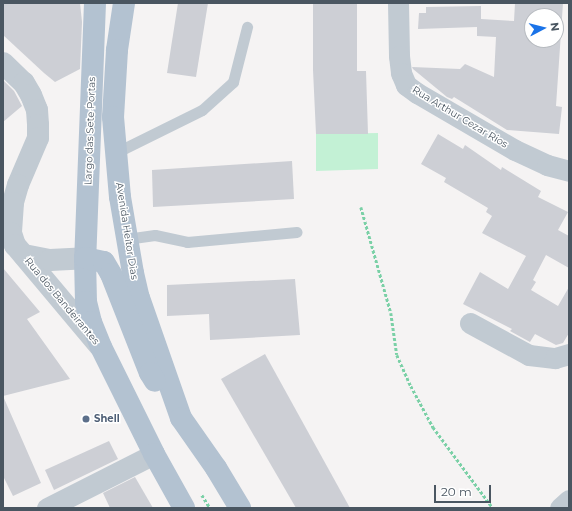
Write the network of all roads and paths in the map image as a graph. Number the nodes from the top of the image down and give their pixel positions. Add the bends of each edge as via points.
1 (95, 3) edge
2 (124, 3) edge
3 (398, 3) edge
4 (247, 27) dead end
5 (3, 63) edge
6 (115, 153) junction
7 (569, 171) edge
8 (361, 206) dead end
9 (297, 232) dead end
10 (126, 239) junction
11 (24, 255) junction
12 (85, 258) junction
13 (470, 323) dead end
14 (101, 347) junction
15 (569, 354) edge
16 (181, 418) junction
17 (154, 454) junction
18 (569, 500) edge
19 (47, 508) edge
20 (184, 508) edge
21 (240, 508) edge
22 (493, 508) edge
23 (560, 508) edge

1 - 12 main road, Largo das Sete Portas
2 - 6 main road, Avenida Heitor Dias via 113,84
3 - 7 street, Rua Arthur Cezar Rios via 399,56 406,85 417,94 515,150 547,165
4 - 6 lane via 234,82 202,110
5 - 11 street, Rua dos Bandeirantes via 24,83 37,110 38,138 18,185 10,221 15,245
6 - 10 main road, Avenida Heitor Dias
8 - 22 path via 391,313 397,355 433,427
9 - 10 lane via 187,242 155,235
10 - 16 main road, Avenida Heitor Dias via 139,298
11 - 12 street, Rua dos Bandeirantes via 50,260
11 - 14 street, Rua dos Bandeirantes
12 - 14 main road via 86,302
12 - 16 main road via 104,262 150,373
13 - 15 street via 529,354 555,358
14 - 17 main road
16 - 21 main road, Avenida Heitor Dias
17 - 19 street
17 - 20 main road
18 - 23 street

